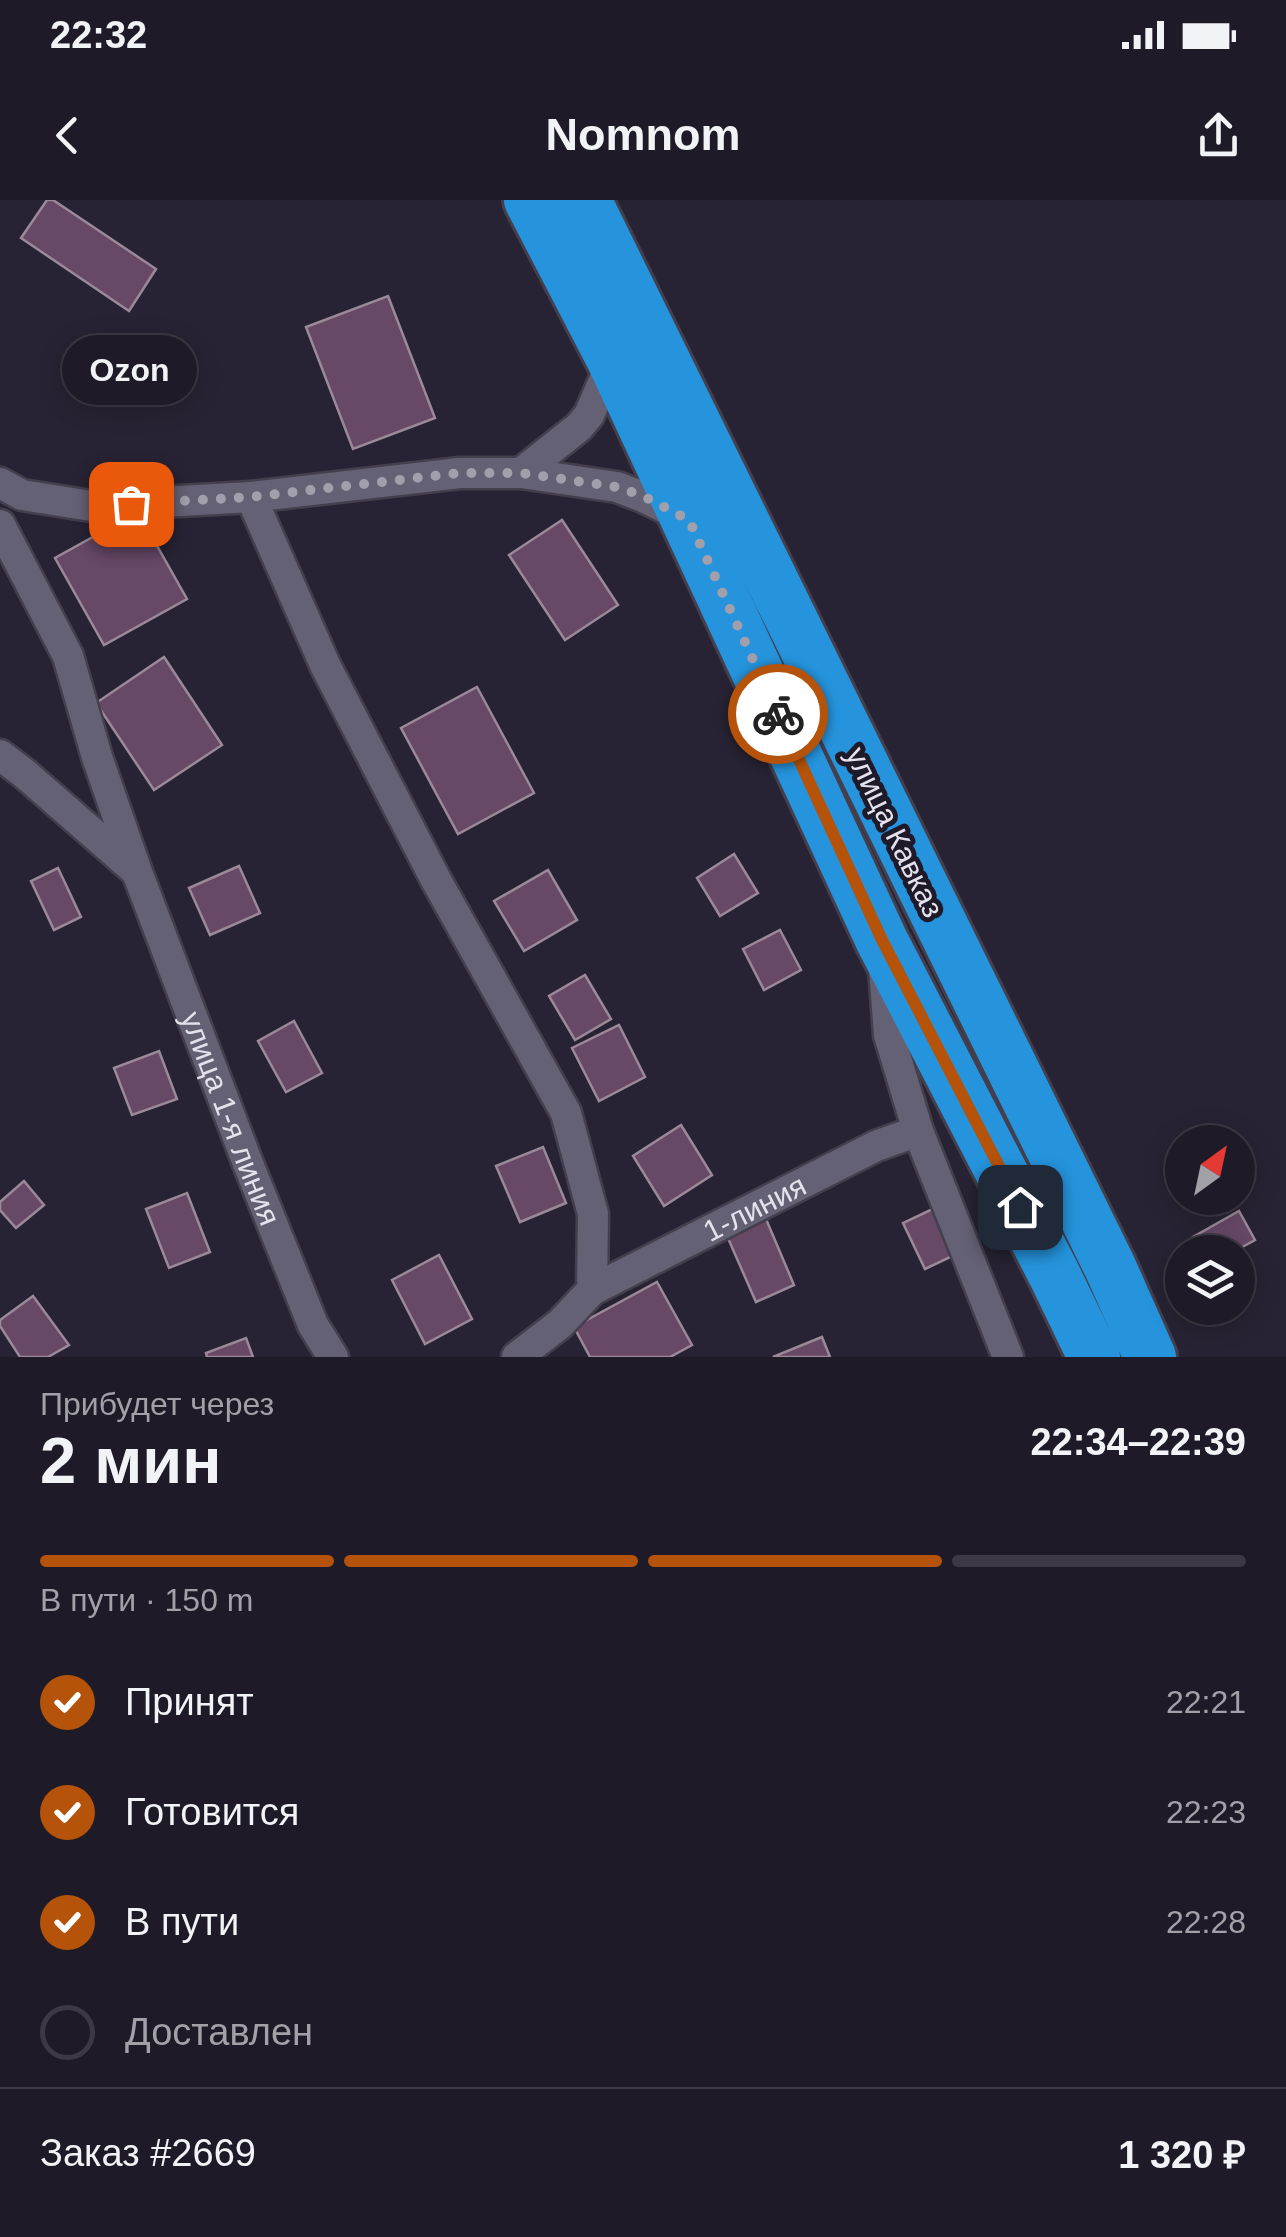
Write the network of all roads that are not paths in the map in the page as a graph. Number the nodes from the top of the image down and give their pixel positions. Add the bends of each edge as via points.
1 (530, 200) edge
2 (584, 200) edge
3 (613, 360) junction
4 (521, 473) junction
5 (0, 483) edge
6 (250, 497) junction
7 (689, 520) junction
8 (0, 525) edge
9 (0, 755) edge
10 (137, 872) junction
11 (882, 940) junction
12 (918, 1131) junction
13 (592, 1290) junction
14 (333, 1357) edge
15 (517, 1357) edge
16 (1008, 1357) edge
17 (1094, 1357) edge
18 (1150, 1357) edge

1 - 3 highway, улица Кавказ
2 - 18 highway, улица Кавказ
3 - 4 street via 579,427
3 - 7 highway, улица Кавказ
4 - 6 street via 460,473
4 - 7 street via 617,487
5 - 6 street via 22,495 92,506
6 - 13 street via 325,665 566,1113 594,1214
7 - 11 highway, улица Кавказ
8 - 10 street, улица 1-я линия via 68,656
9 - 10 street
10 - 14 street, улица 1-я линия via 312,1326
11 - 12 street via 889,1035
11 - 17 highway, улица Кавказ
12 - 13 street, 1-линия
12 - 16 street
13 - 15 street, 1-линия

